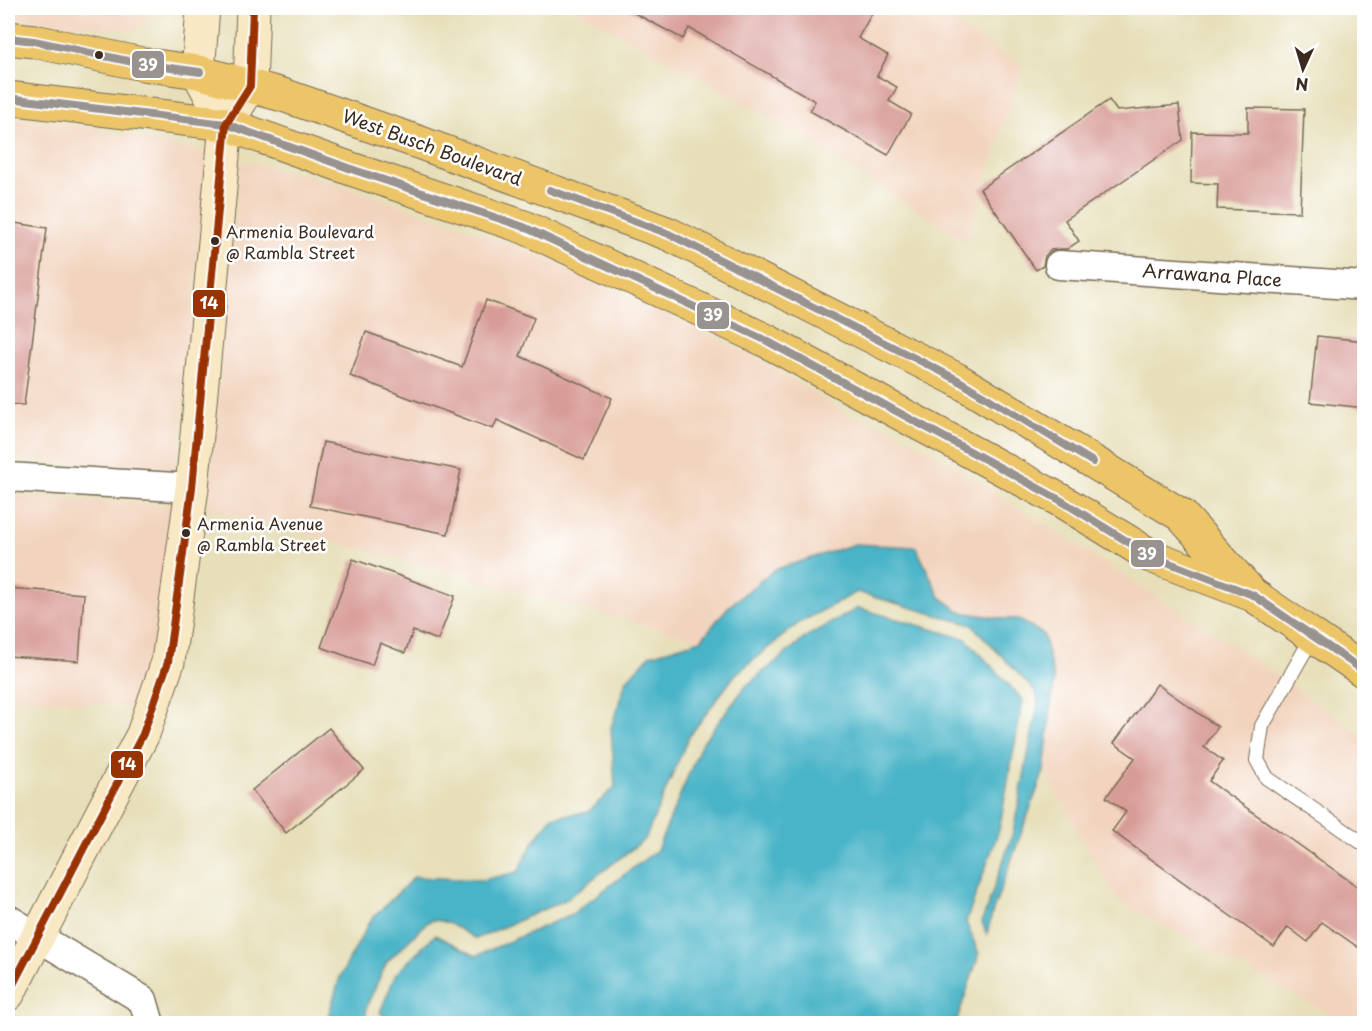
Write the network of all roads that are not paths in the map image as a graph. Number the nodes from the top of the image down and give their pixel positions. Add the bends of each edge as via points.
1 (203, 8) edge
2 (253, 8) edge
3 (8, 38) edge
4 (198, 72) junction
5 (250, 86) junction
6 (8, 98) edge
7 (226, 124) junction
8 (1059, 265) dead end
9 (1365, 286) edge
10 (8, 477) edge
11 (192, 488) junction
12 (1252, 595) junction
13 (1313, 636) junction
14 (1365, 671) edge
15 (1365, 844) edge
16 (8, 919) edge
17 (37, 937) junction
18 (8, 994) edge
19 (150, 1023) edge

1 - 4 main road
2 - 5 main road
3 - 4 main road, West Busch Boulevard
4 - 5 main road, West Busch Boulevard
4 - 7 main road
5 - 7 main road
5 - 12 main road, West Busch Boulevard via 669,234 956,379 1181,515
6 - 7 main road, West Busch Boulevard
7 - 11 main road
7 - 12 main road, West Busch Boulevard via 524,227 765,340 1060,500 1151,556
8 - 9 street, Arrawana Place
10 - 11 street
11 - 17 main road via 168,662 143,734
12 - 13 main road, West Busch Boulevard
13 - 14 main road, West Busch Boulevard
13 - 15 lane via 1262,726 1257,760 1267,778
16 - 17 street
17 - 18 main road
17 - 19 street via 143,1000

